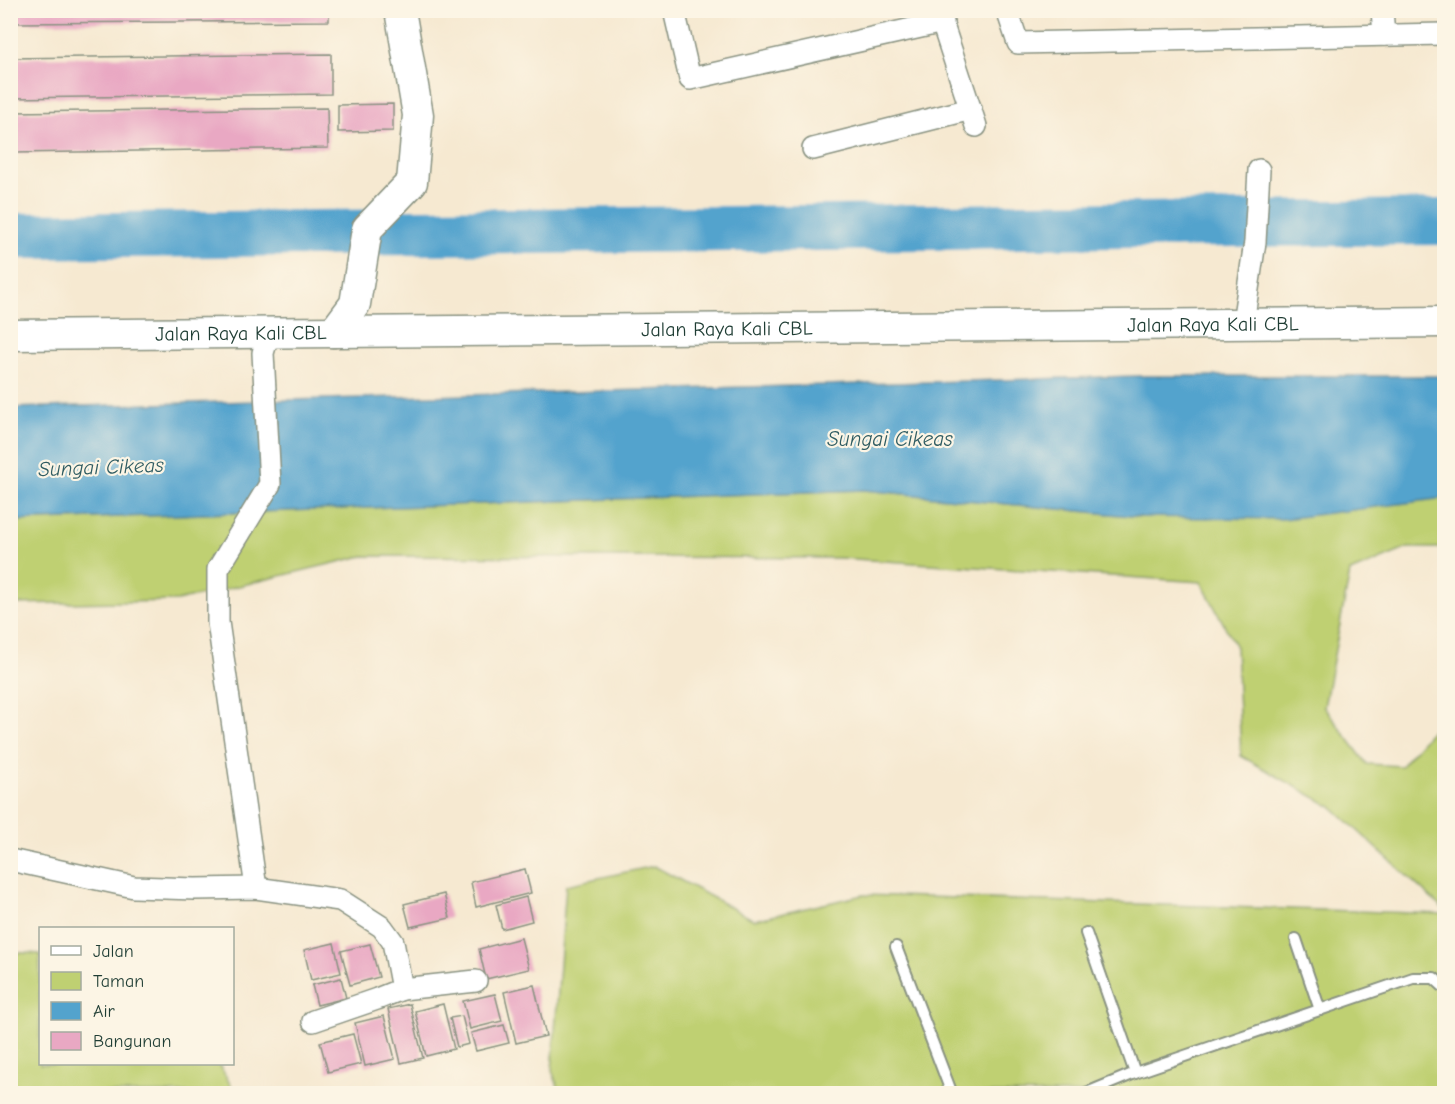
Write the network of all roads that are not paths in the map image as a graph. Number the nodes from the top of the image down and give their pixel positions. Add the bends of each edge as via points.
1 (400, 10) edge
2 (674, 10) edge
3 (1007, 10) edge
4 (1382, 10) edge
5 (940, 16) edge
6 (1444, 33) edge
7 (1384, 35) junction
8 (813, 149) dead end
9 (1259, 170) dead end
10 (1444, 322) edge
11 (1243, 323) junction
12 (334, 332) junction
13 (10, 334) edge
14 (266, 343) junction
15 (10, 860) edge
16 (256, 888) junction
17 (1086, 933) dead end
18 (1296, 939) dead end
19 (896, 947) dead end
20 (476, 981) dead end
21 (1444, 987) edge
22 (402, 989) junction
23 (1320, 1010) junction
24 (313, 1021) dead end
25 (1135, 1073) junction
26 (952, 1094) edge
27 (1084, 1094) edge

1 - 12 main road via 418,115 412,182 367,229 355,304
2 - 5 street via 690,78
3 - 7 street via 1018,43
4 - 7 street
5 - 8 street via 974,118
6 - 7 street
9 - 11 street via 1255,242
10 - 11 main road, Jalan Raya Kali CBL
11 - 12 main road, Jalan Raya Kali CBL
12 - 14 main road, Jalan Raya Kali CBL
13 - 14 main road, Jalan Raya Kali CBL
14 - 16 street via 270,484 218,569 218,622
15 - 16 street via 134,887
16 - 22 street via 340,900 369,918 393,942
17 - 25 lane
18 - 23 lane
19 - 26 lane
20 - 22 street
21 - 23 lane via 1434,978 1413,978
22 - 24 street
23 - 25 lane
25 - 27 lane

